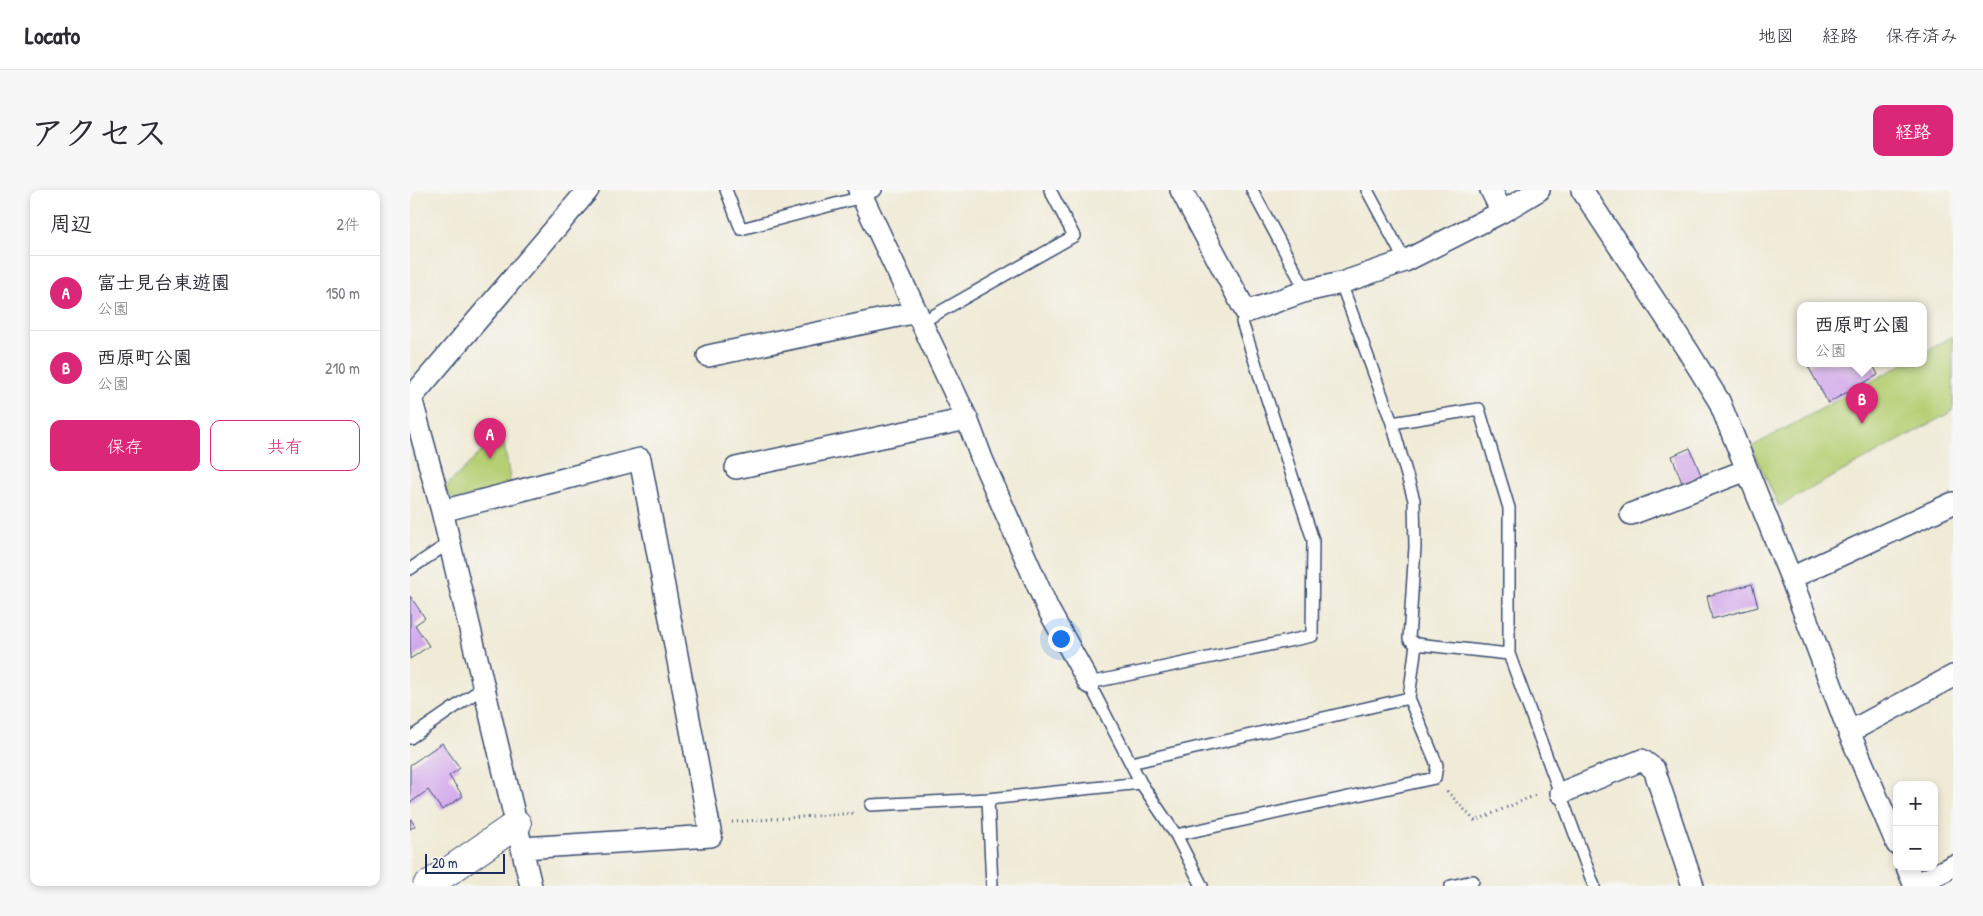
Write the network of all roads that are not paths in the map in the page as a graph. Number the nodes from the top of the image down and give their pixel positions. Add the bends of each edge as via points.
1 (588, 190) edge
2 (726, 190) edge
3 (1050, 190) edge
4 (1181, 190) edge
5 (1252, 190) edge
6 (1367, 190) edge
7 (1491, 190) edge
8 (1539, 190) edge
9 (1582, 190) edge
10 (865, 192) edge
11 (1502, 212) junction
12 (1405, 262) junction
13 (1342, 283) junction
14 (1306, 292) junction
15 (1246, 312) junction
16 (920, 317) junction
17 (708, 356) dead end
18 (412, 406) edge
19 (967, 419) junction
20 (1392, 422) junction
21 (736, 468) dead end
22 (1747, 470) junction
23 (1953, 503) edge
24 (442, 511) junction
25 (1631, 514) dead end
26 (450, 543) junction
27 (410, 569) edge
28 (1791, 578) junction
29 (1416, 644) junction
30 (1509, 654) junction
31 (1953, 676) edge
32 (1089, 683) junction
33 (484, 687) junction
34 (1409, 698) junction
35 (1849, 732) junction
36 (410, 738) edge
37 (1131, 764) junction
38 (1140, 783) junction
39 (1559, 789) junction
40 (988, 799) junction
41 (871, 805) road end
42 (1176, 835) junction
43 (1893, 835) edge
44 (520, 836) junction
45 (1953, 866) edge
46 (1908, 871) edge
47 (1473, 881) dead end
48 (427, 886) edge
49 (531, 886) edge
50 (992, 886) edge
51 (1202, 886) edge
52 (1451, 886) edge
53 (1594, 886) edge
54 (1693, 886) edge
55 (1914, 886) edge

1 - 18 street
2 - 10 lane via 741,229
3 - 16 lane via 1074,236
4 - 15 street
5 - 14 lane
6 - 12 lane
7 - 11 street
8 - 11 street
9 - 22 street via 1719,402
10 - 16 street
11 - 12 street
12 - 13 street
13 - 14 street
13 - 20 lane
14 - 15 street
15 - 32 lane via 1242,322 1314,540 1312,636
16 - 17 street
16 - 19 street
18 - 24 street
19 - 21 street
19 - 32 street via 1048,609
20 - 29 lane via 1414,500 1415,547 1409,639
20 - 30 lane via 1479,409 1509,508
22 - 25 street
22 - 28 street
23 - 28 street
24 - 26 street
24 - 44 street via 640,459 711,836
26 - 27 lane
26 - 33 street
28 - 35 street
29 - 30 lane
29 - 34 lane
30 - 39 lane
31 - 35 street
32 - 37 lane
33 - 36 lane
33 - 44 street
34 - 37 lane
34 - 42 lane via 1437,765 1435,778
35 - 43 street
37 - 38 lane
38 - 40 lane
38 - 42 lane
39 - 53 lane
39 - 54 street via 1642,760 1654,769
40 - 41 lane
40 - 50 lane
42 - 51 lane
44 - 48 street
44 - 49 street
45 - 55 street
46 - 55 street
47 - 52 lane

